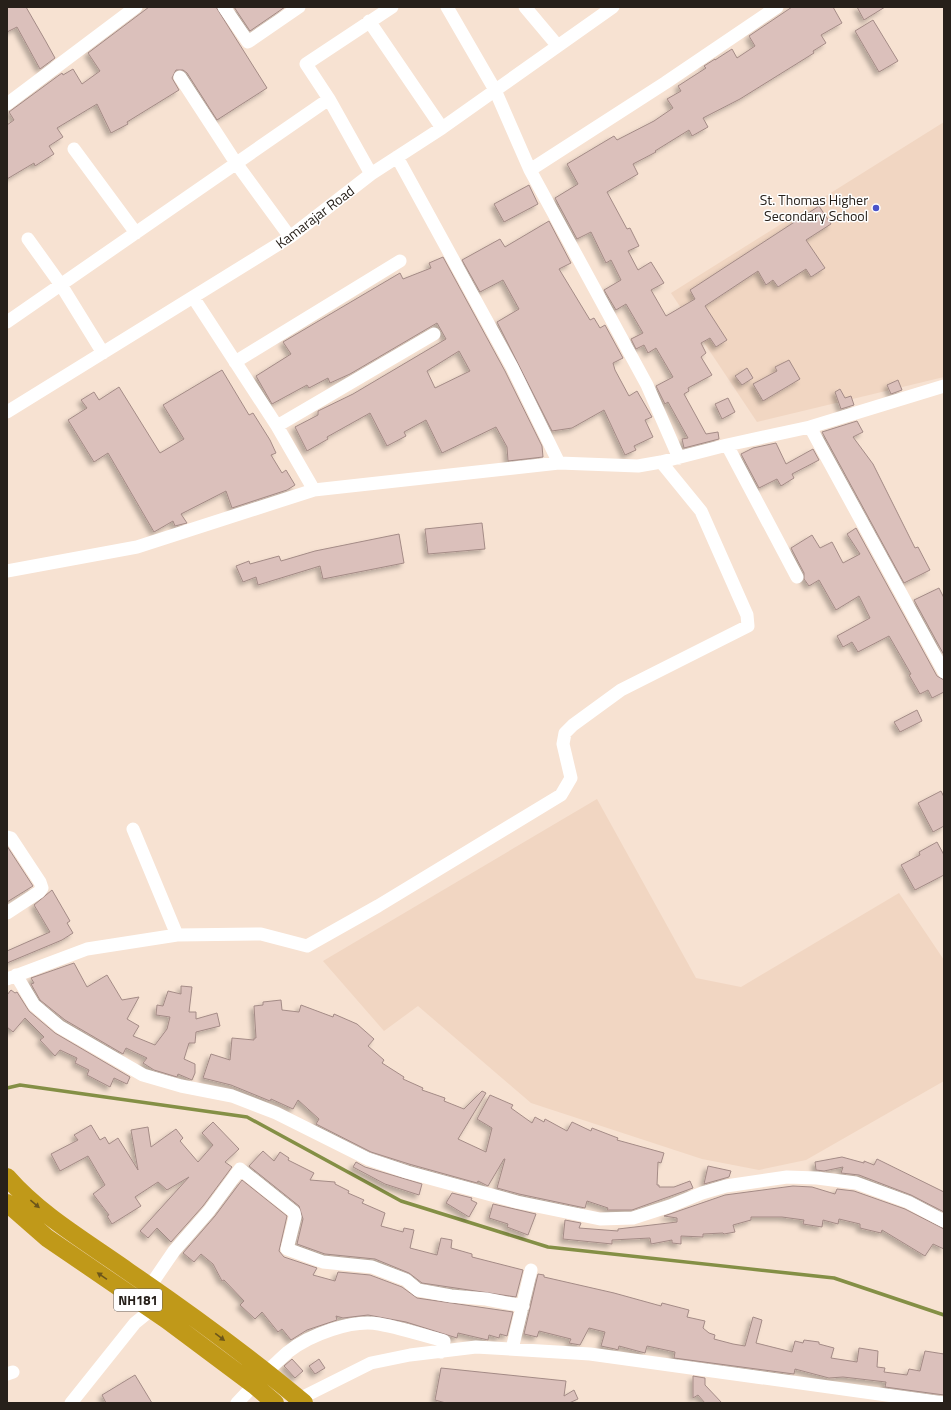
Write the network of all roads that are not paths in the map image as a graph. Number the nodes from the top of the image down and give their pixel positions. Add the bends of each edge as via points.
1 (136, 7) edge
2 (224, 7) edge
3 (299, 7) edge
4 (392, 7) edge
5 (447, 7) edge
6 (525, 7) edge
7 (613, 7) edge
8 (777, 7) edge
9 (370, 21) junction
10 (557, 45) junction
11 (180, 77) dead end
12 (495, 90) junction
13 (329, 99) junction
14 (7, 104) edge
15 (442, 128) junction
16 (74, 149) dead end
17 (396, 157) junction
18 (236, 163) junction
19 (530, 170) junction
20 (372, 174) junction
21 (136, 233) junction
22 (290, 237) junction
23 (28, 239) dead end
24 (400, 261) dead end
25 (61, 284) junction
26 (193, 297) junction
27 (7, 322) edge
28 (434, 334) dead end
29 (103, 353) junction
30 (235, 362) junction
31 (944, 386) edge
32 (7, 412) edge
33 (277, 426) junction
34 (810, 427) junction
35 (727, 445) junction
36 (679, 458) junction
37 (661, 462) junction
38 (559, 463) junction
39 (314, 490) junction
40 (7, 571) edge
41 (798, 577) dead end
42 (944, 672) edge
43 (133, 829) dead end
44 (7, 837) edge
45 (7, 913) edge
46 (177, 935) junction
47 (11, 977) edge
48 (7, 1177) edge
49 (7, 1203) edge
50 (944, 1221) edge
51 (531, 1270) dead end
52 (150, 1286) junction
53 (178, 1305) junction
54 (523, 1306) junction
55 (151, 1310) junction
56 (167, 1320) junction
57 (198, 1320) junction
58 (187, 1335) junction
59 (512, 1349) junction
60 (441, 1352) junction
61 (260, 1379) junction
62 (272, 1401) edge
63 (301, 1401) edge
64 (71, 1403) edge
65 (237, 1403) edge
66 (944, 1403) edge

1 - 14 street
2 - 3 street via 248,42
4 - 9 street
5 - 12 street
6 - 10 street
7 - 10 street, Kamarajar Road
8 - 19 street
9 - 13 street via 306,64
9 - 15 street
10 - 12 street, Kamarajar Road
11 - 18 street
12 - 15 street, Kamarajar Road
12 - 19 street
13 - 18 street
13 - 20 street
15 - 17 street, Kamarajar Road
16 - 21 street
17 - 20 street, Kamarajar Road
17 - 38 street via 512,367
18 - 21 street
18 - 22 street
19 - 36 street via 647,385
20 - 22 street, Kamarajar Road
21 - 25 street
22 - 26 street, Kamarajar Road
23 - 25 street
24 - 30 street
25 - 27 street
25 - 29 street
26 - 29 street, Kamarajar Road
26 - 30 street
28 - 33 street
29 - 32 street, Kamarajar Road
30 - 33 street
31 - 34 street
33 - 39 street
34 - 35 street
34 - 42 street
35 - 36 street
35 - 41 street
36 - 37 street
37 - 38 street via 638,466
37 - 46 street via 701,511 747,615 748,626 621,690 573,725 565,734 564,744 571,778 561,795 308,946 261,934
38 - 39 street
39 - 40 street via 137,547
43 - 46 street
44 - 45 street via 11,838 42,888
46 - 47 street via 87,949
47 - 50 street via 34,1005 60,1027 143,1075 232,1096 276,1113 368,1159 517,1202 600,1219 634,1218 702,1192 726,1186 786,1177 817,1178 856,1183 908,1202
48 -> 52 highway via 32,1202 61,1225
55 -> 49 highway, NH181 via 47,1238
51 - 54 street
52 - 53 highway
52 - 54 street via 174,1251 209,1211 240,1169 294,1212 287,1249 323,1262 372,1267 406,1280 418,1290
53 - 56 highway
53 - 57 highway
54 - 59 street
55 - 56 highway, NH181
55 - 64 street via 135,1323
56 - 58 highway, NH181
57 - 58 highway
57 -> 61 highway
58 - 61 highway, NH181
59 - 60 street via 476,1347
59 - 66 street via 590,1354
60 - 61 street via 444,1341 378,1323 345,1325 311,1339 289,1352
60 - 63 street via 371,1363
61 - 62 highway, NH181
61 - 63 highway
61 - 65 street

